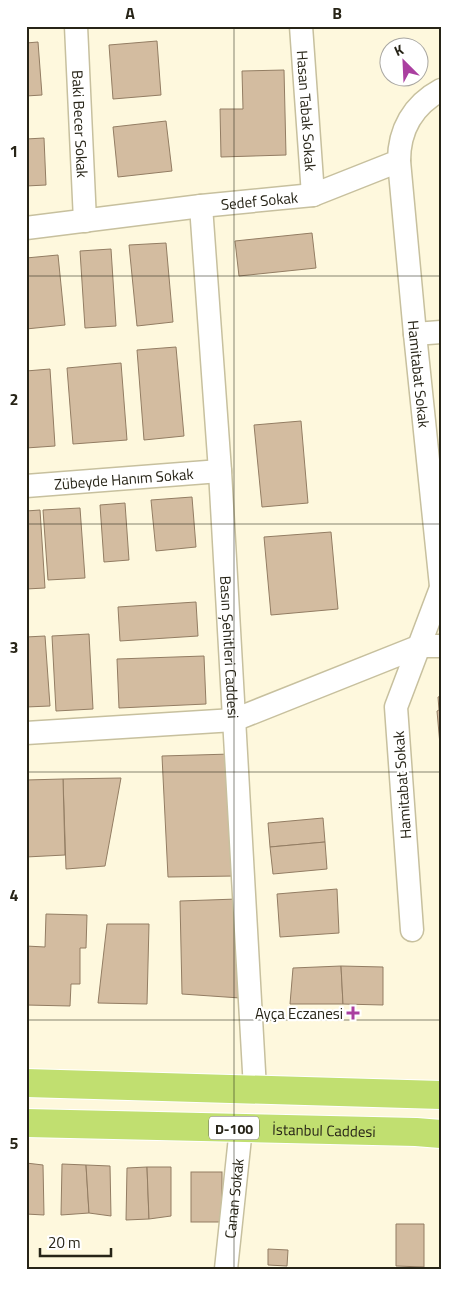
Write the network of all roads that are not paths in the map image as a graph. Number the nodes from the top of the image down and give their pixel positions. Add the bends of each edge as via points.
1 (76, 26) edge
2 (301, 26) edge
3 (441, 90) edge
4 (400, 161) junction
5 (313, 196) junction
6 (201, 206) junction
7 (85, 221) junction
8 (26, 228) edge
9 (441, 332) edge
10 (415, 334) junction
11 (220, 471) junction
12 (26, 486) edge
13 (441, 587) edge
14 (430, 646) edge
15 (234, 720) junction
16 (26, 732) edge
17 (412, 930) dead end
18 (26, 1083) edge
19 (441, 1083) edge
20 (255, 1089) junction
21 (405, 1094) junction
22 (441, 1095) edge
23 (26, 1123) edge
24 (241, 1128) junction
25 (441, 1134) edge
26 (226, 1269) edge

1 - 7 street, Baki Becer Sokak
2 - 5 street, Hasan Tabak Sokak
3 - 4 street via 419,105 409,119 399,147
4 - 5 street, Sedef Sokak
4 - 10 street, Hamitabat Sokak
5 - 6 street, Sedef Sokak
6 - 7 street, Sedef Sokak
6 - 11 street, Basın Şehitleri Caddesi
7 - 8 street, Sedef Sokak
9 - 10 street
10 - 13 street, Hamitabat Sokak
11 - 12 street, Zübeyde Hanım Sokak
11 - 15 street, Basın Şehitleri Caddesi
13 - 14 street, Hamitabat Sokak
14 - 15 street
14 - 17 street, Hamitabat Sokak via 396,708
15 - 16 street
15 - 20 street, Basın Şehitleri Caddesi
18 - 20 highway
19 - 21 street
20 - 21 highway
21 - 22 highway
23 - 24 highway, İstanbul Caddesi / D-100
24 - 25 highway, İstanbul Caddesi / D-100
24 - 26 street, Canan Sokak

